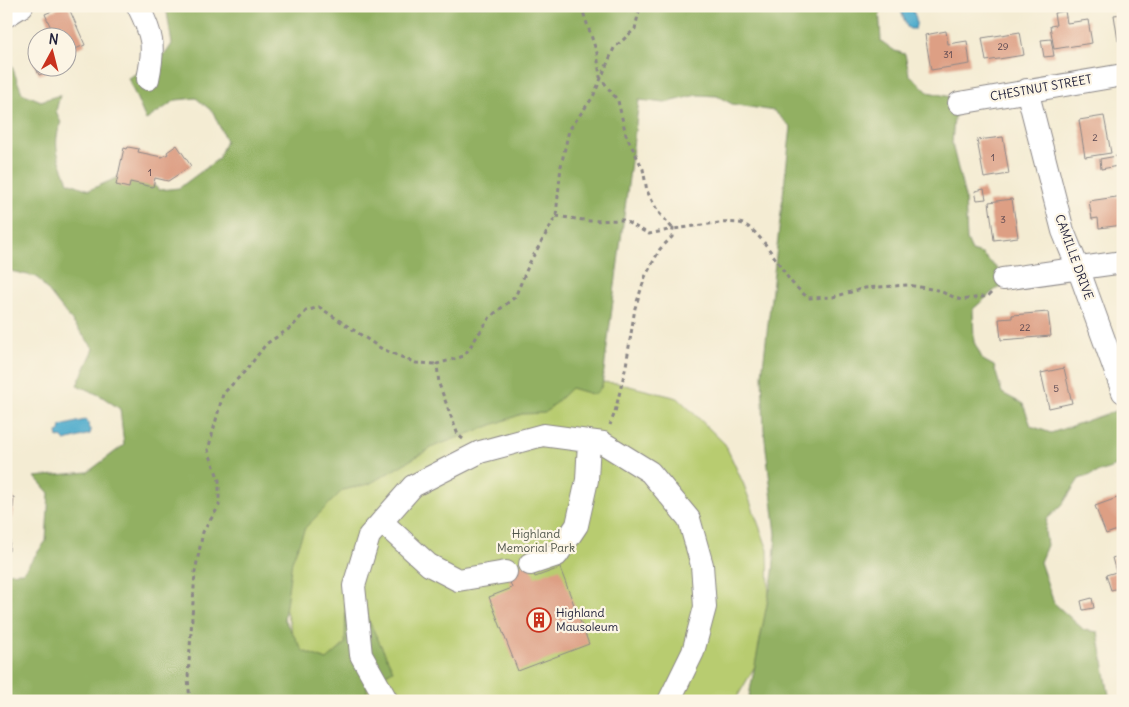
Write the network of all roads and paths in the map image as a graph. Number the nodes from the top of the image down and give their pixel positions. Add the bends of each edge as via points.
1 (22, 6) edge
2 (138, 6) edge
3 (581, 6) edge
4 (640, 6) edge
5 (6, 16) edge
6 (1123, 75) edge
7 (600, 77) junction
8 (148, 79) dead end
9 (1027, 90) junction
10 (959, 103) dead end
11 (556, 216) junction
12 (673, 229) junction
13 (1123, 262) edge
14 (1078, 268) junction
15 (1003, 279) joint
16 (437, 364) junction
17 (1123, 392) edge
18 (596, 442) junction
19 (480, 452) junction
20 (382, 522) junction
21 (530, 564) dead end
22 (506, 572) dead end
23 (190, 701) edge
24 (387, 701) edge
25 (669, 701) edge

1 - 5 street
2 - 8 street via 150,29 153,56
3 - 7 path via 597,53
4 - 7 path via 635,29 614,48
6 - 9 street, CHESTNUT STREET
7 - 11 path via 593,97 569,130 561,166
7 - 12 path via 618,100 626,135 643,169 647,191 658,212
9 - 10 street, CHESTNUT STREET
9 - 14 street, CAMILLE DRIVE via 1062,231
11 - 12 path via 590,221 623,220 649,234
11 - 16 path via 515,297 490,317 464,356
12 - 15 path via 740,223 756,234 790,280 808,298 833,297 865,288 908,285 936,290 961,300 988,296
12 - 18 path via 672,237 660,249 645,277 637,300 615,412
13 - 14 street
14 - 15 street
14 - 17 street, CAMILLE DRIVE
16 - 19 path via 440,384 458,435
16 - 23 path via 416,363 382,349 319,307 306,311 292,327 266,344 223,394 208,450 219,480 219,506 203,532 195,572 188,678
18 - 19 street via 544,436
18 - 21 street via 577,525 556,555
18 - 25 street via 650,472 689,519 702,565 705,608 693,652
19 - 20 street via 413,486
20 - 22 street via 429,565 458,580
20 - 24 street via 369,536 354,586 361,655

